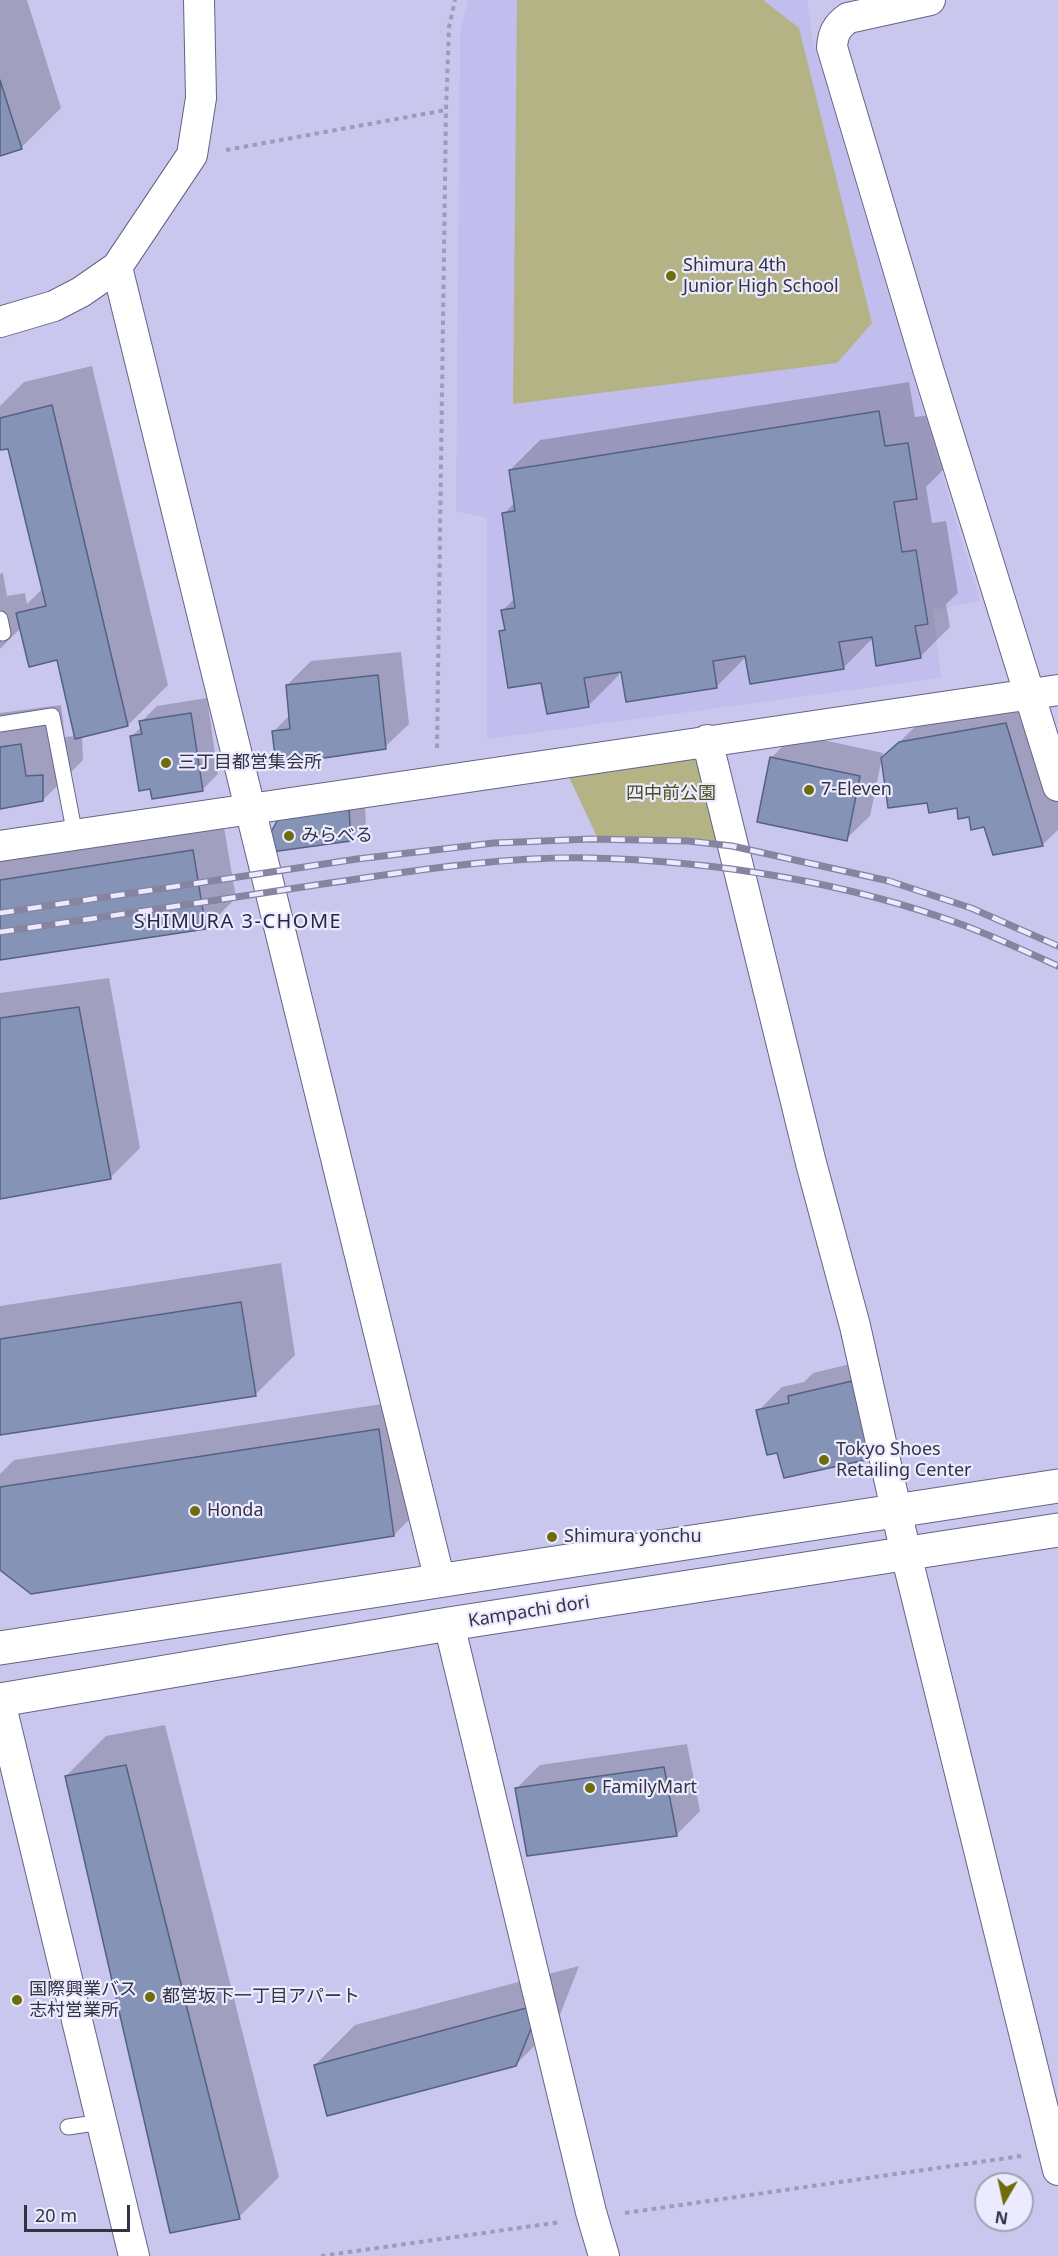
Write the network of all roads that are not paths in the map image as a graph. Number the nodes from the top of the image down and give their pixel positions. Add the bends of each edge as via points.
1 (199, 0) edge
2 (930, 0) edge
3 (117, 267) junction
4 (0, 322) edge
5 (1044, 692) edge
6 (0, 724) edge
7 (707, 741) junction
8 (1058, 786) edge
9 (249, 809) junction
10 (75, 836) junction
11 (0, 846) edge
12 (1058, 1486) edge
13 (896, 1511) junction
14 (1058, 1530) edge
15 (906, 1554) junction
16 (440, 1581) junction
17 (449, 1624) junction
18 (0, 1648) edge
19 (0, 1701) edge
20 (102, 2122) junction
21 (68, 2127) dead end
22 (1056, 2161) edge
23 (134, 2256) edge
24 (604, 2256) edge

1 - 3 street via 201,98 192,155
2 - 5 street via 848,18 839,24 832,47 925,361
3 - 4 street via 54,306
3 - 9 street
5 - 7 street
5 - 8 street
6 - 10 lane via 52,716
7 - 9 street
7 - 13 street via 855,1326
9 - 10 street
9 - 16 street
10 - 11 street
12 - 13 main road
13 - 15 street
13 - 16 main road
14 - 15 main road, Kampachi dori
15 - 17 main road, Kampachi dori
15 - 22 street
16 - 18 main road
17 - 19 main road, Kampachi dori
17 - 24 street
19 - 20 street
20 - 21 lane
20 - 23 street

